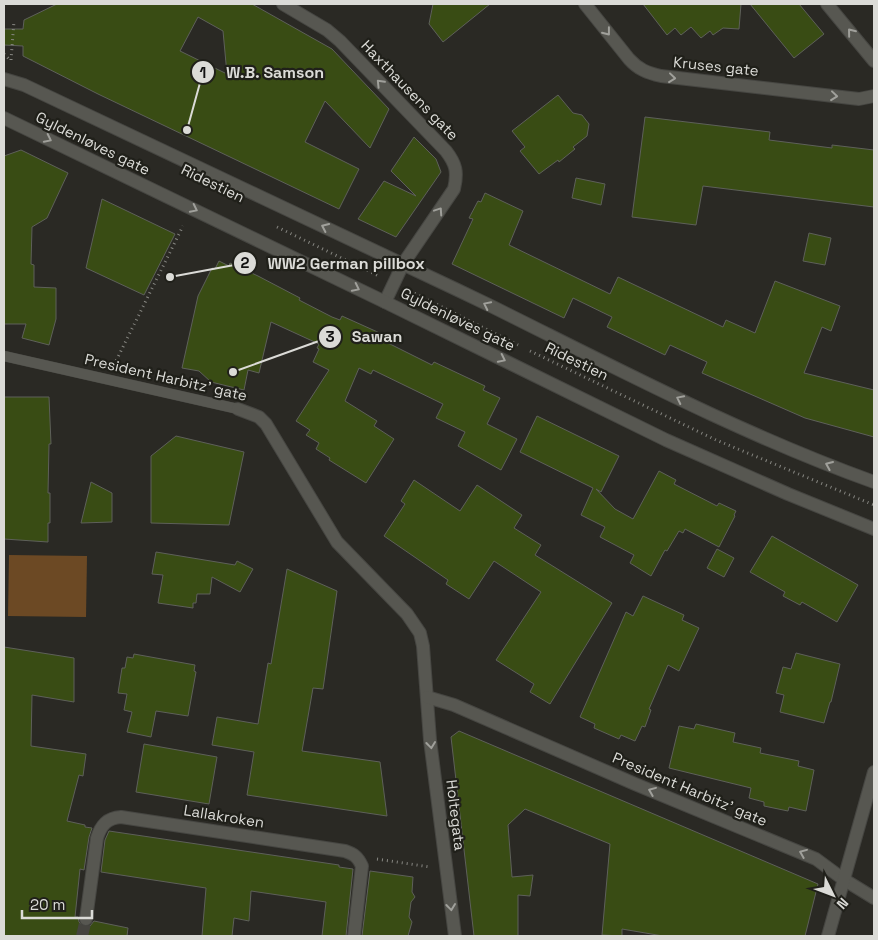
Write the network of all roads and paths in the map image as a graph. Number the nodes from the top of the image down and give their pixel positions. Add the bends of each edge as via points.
1 (283, 4) edge
2 (585, 4) edge
3 (827, 4) edge
4 (14, 21) dead end
5 (4, 54) edge
6 (874, 61) edge
7 (4, 79) edge
8 (874, 96) edge
9 (4, 118) edge
10 (270, 223) dead end
11 (183, 226) dead end
12 (403, 264) junction
13 (394, 283) junction
14 (385, 302) junction
15 (4, 356) edge
16 (107, 379) junction
17 (238, 409) joint
18 (874, 482) edge
19 (874, 505) edge
20 (874, 529) edge
21 (427, 697) junction
22 (874, 772) edge
23 (395, 862) dead end
24 (421, 866) dead end
25 (843, 879) junction
26 (874, 898) edge
27 (86, 919) tunnel mouth
28 (354, 936) edge
29 (455, 936) edge
30 (828, 936) edge

12 -> 1 street, Haxthausens gate via 454,188 457,176 453,160 340,41
2 -> 8 street, Kruses gate via 628,59 645,72 859,99
6 -> 3 street
4 - 5 path via 11,60
12 -> 7 street, Gyldenløves gate via 24,85
9 -> 14 street, Gyldenløves gate
10 - 13 path, Ridestien
11 - 16 path
12 - 13 street, Haxthausens gate
18 -> 12 street, Gyldenløves gate via 743,429
13 - 14 street, Haxthausens gate
13 - 19 path, Ridestien via 716,440
14 -> 20 street, Gyldenløves gate via 666,440
15 - 16 lane, President Harbitz’ gate
16 - 17 lane, President Harbitz’ gate
17 - 21 street, President Harbitz’ gate via 259,417 266,424 338,542 407,614 420,633
25 -> 21 street, President Harbitz’ gate via 816,859 454,705
21 -> 29 street, Holtegata
22 - 25 street
23 - 24 path
25 - 26 street, President Harbitz’ gate
25 - 30 street
27 - 28 street, Lallakroken via 96,838 106,822 113,817 122,817 353,854 362,866

